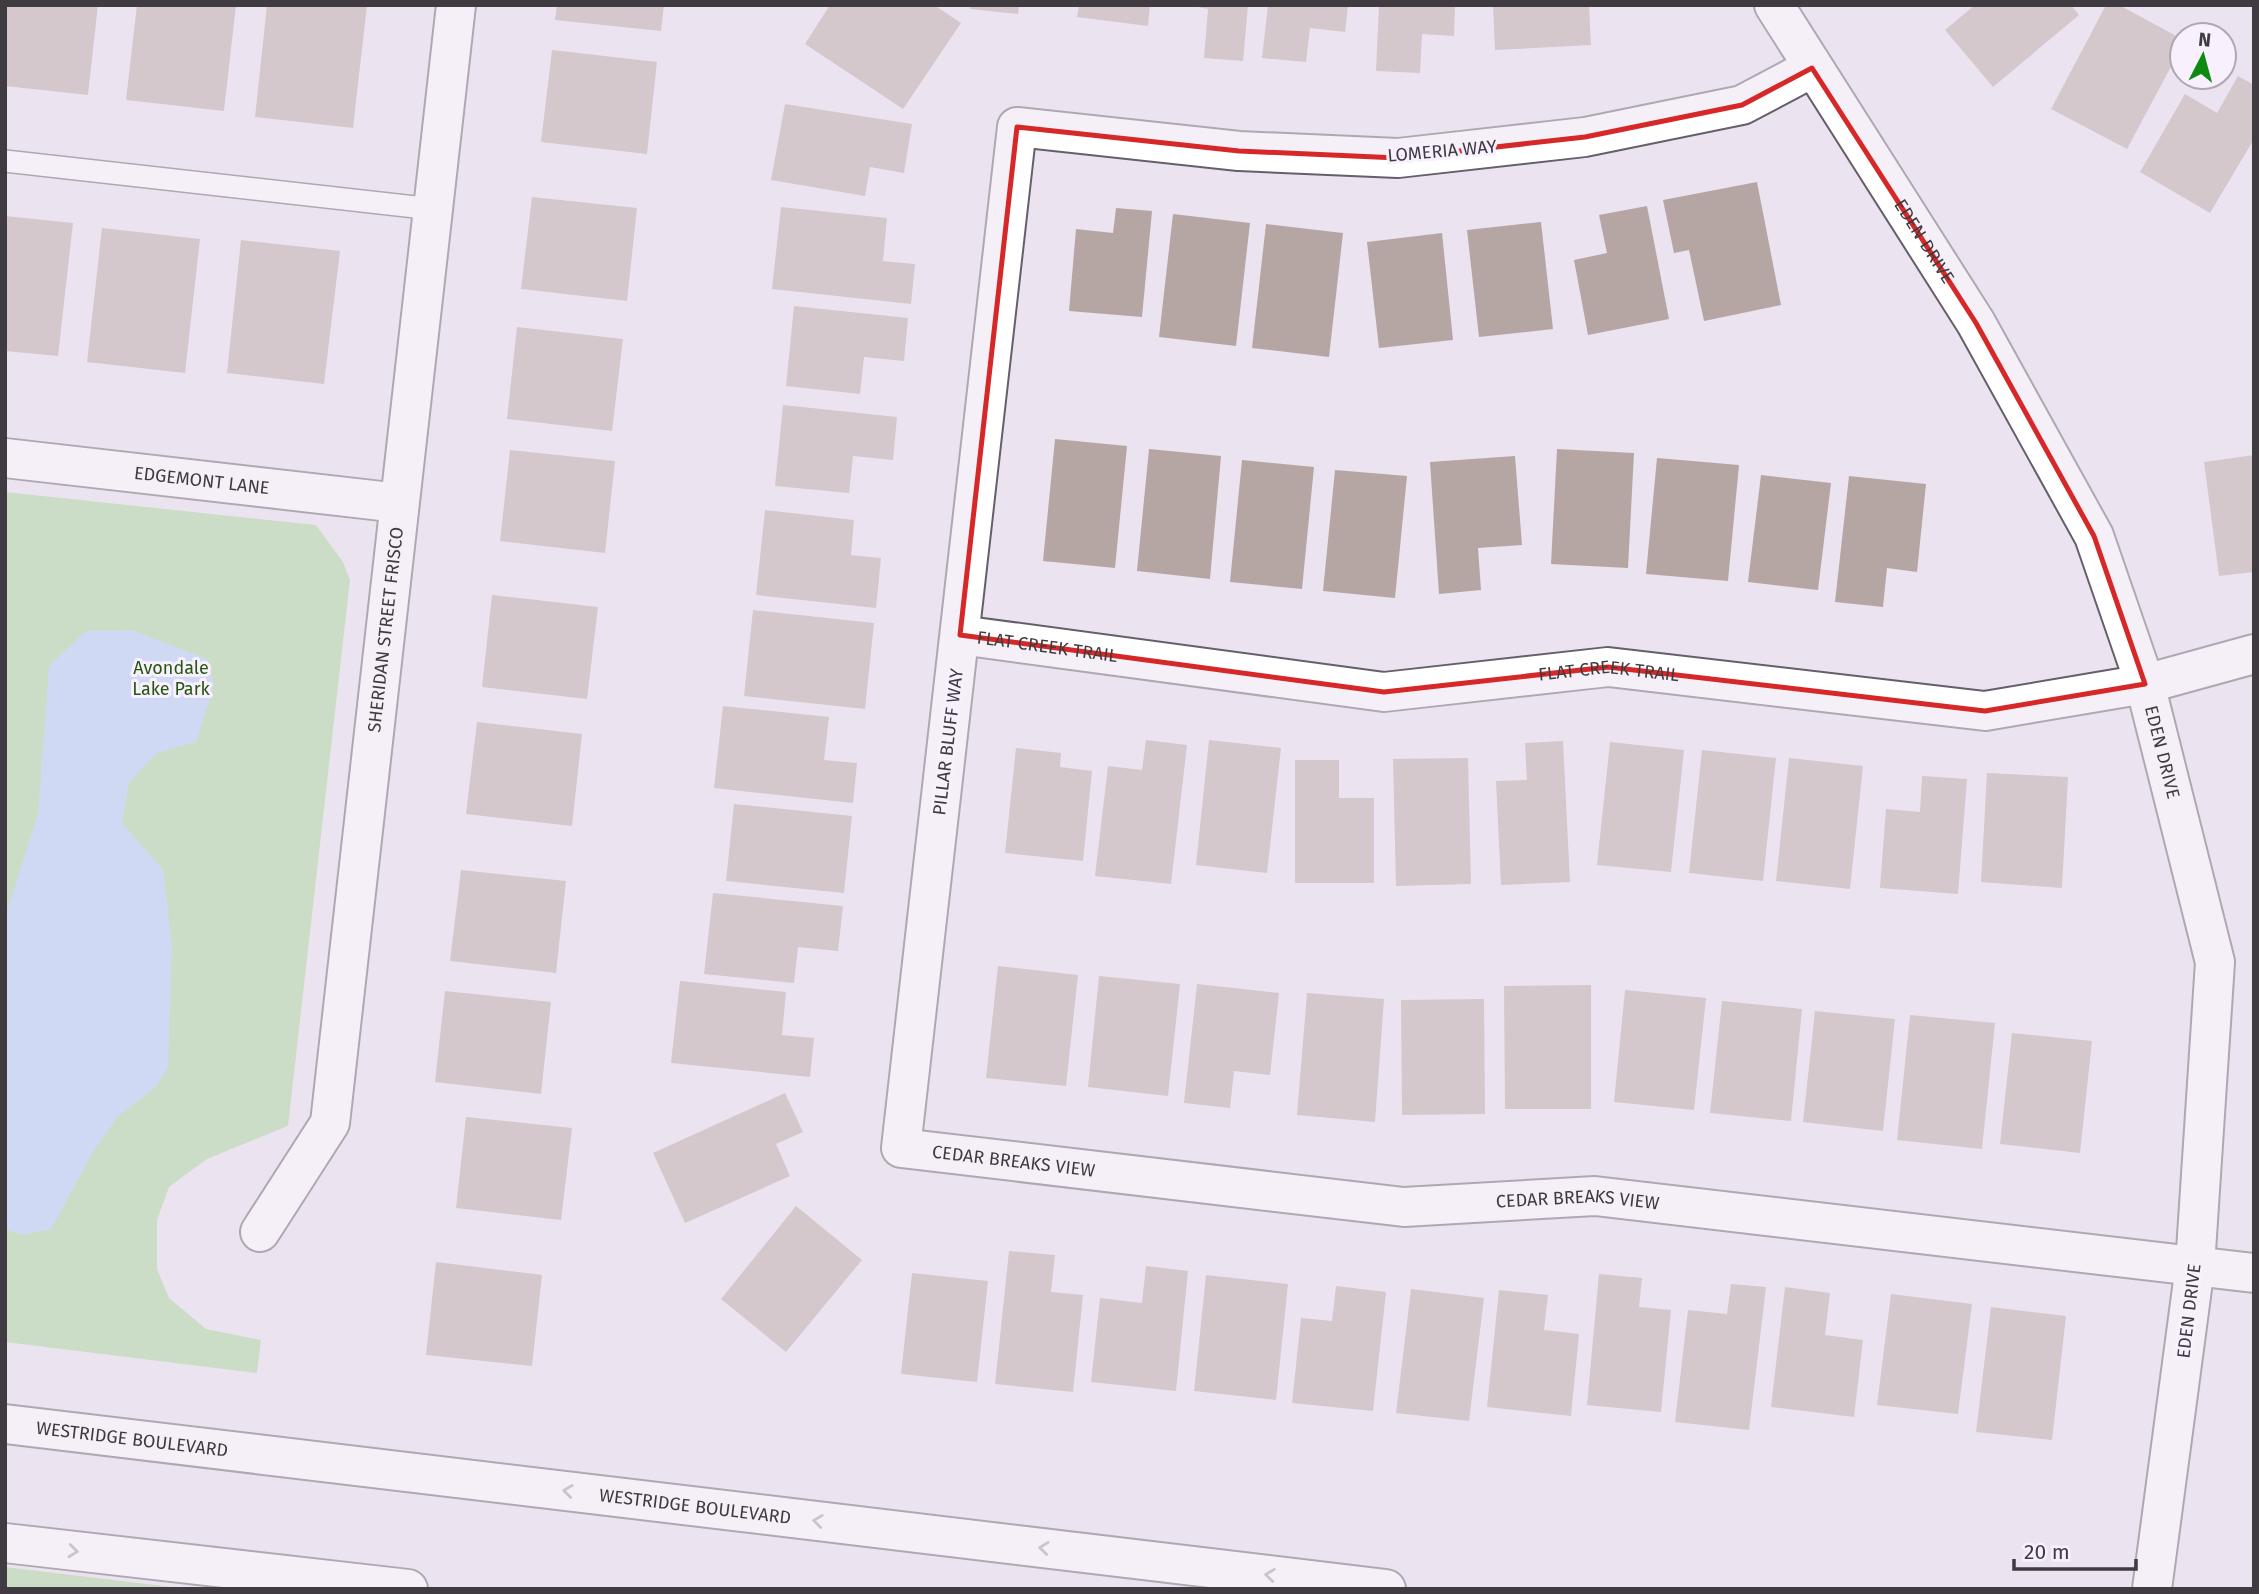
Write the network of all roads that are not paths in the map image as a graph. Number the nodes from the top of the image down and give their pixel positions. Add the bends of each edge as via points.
1 (456, 5) edge
2 (1774, 5) edge
3 (1812, 68) junction
4 (1017, 127) joint
5 (5, 161) edge
6 (433, 209) junction
7 (5, 458) edge
8 (399, 503) junction
9 (960, 635) junction
10 (2254, 654) edge
11 (2146, 684) junction
12 (901, 1148) joint
13 (260, 1232) dead end
14 (2195, 1266) junction
15 (2254, 1273) edge
16 (5, 1424) edge
17 (5, 1543) edge
18 (408, 1589) edge
19 (1386, 1589) edge
20 (2152, 1589) edge

1 - 6 street, SHERIDAN STREET FRISCO
2 - 3 street, EDEN DRIVE
3 - 4 street, LOMERIA WAY via 1742,106 1585,137 1398,158 1239,150
3 - 11 street, EDEN DRIVE via 1976,323 2094,536
4 - 9 street, PILLAR BLUFF WAY
5 - 6 lane
6 - 8 street, SHERIDAN STREET FRISCO
7 - 8 street, EDGEMONT LANE
8 - 13 street, SHERIDAN STREET FRISCO via 330,1123
9 - 11 street, FLAT CREEK TRAIL via 1384,692 1608,667 1985,711
9 - 12 street, PILLAR BLUFF WAY
10 - 11 street, FLAT CREEK TRAIL
11 - 14 street, EDEN DRIVE via 2215,962
12 - 14 street, CEDAR BREAKS VIEW via 1404,1207 1595,1196
14 - 15 street, CEDAR BREAKS VIEW
14 - 20 street, EDEN DRIVE
19 -> 16 street, WESTRIDGE BOULEVARD
17 -> 18 street

